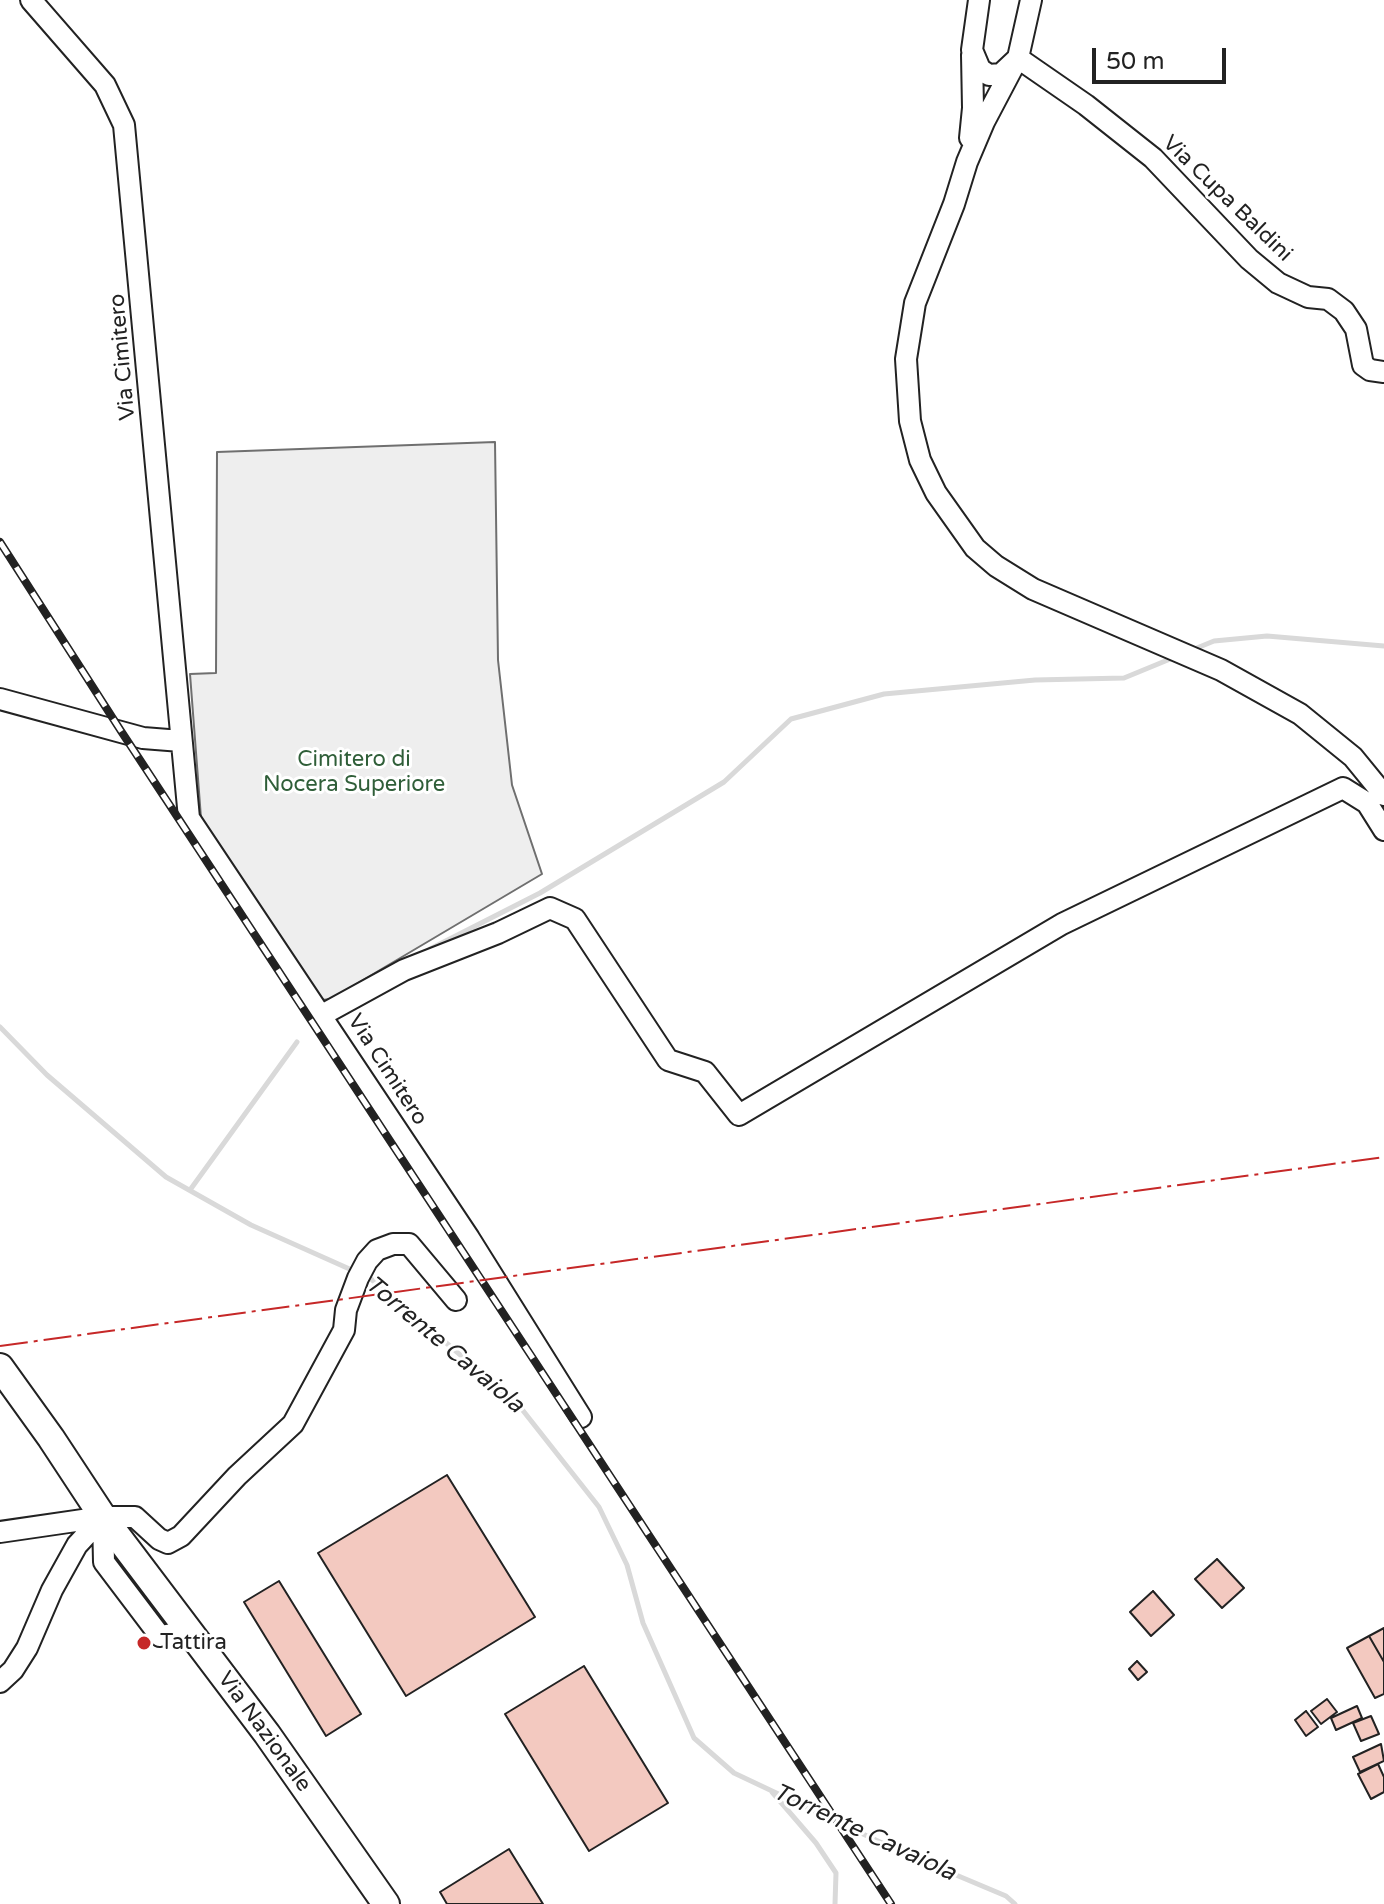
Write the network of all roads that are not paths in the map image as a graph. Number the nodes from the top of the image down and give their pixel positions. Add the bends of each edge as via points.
1 (31, 0) edge
2 (979, 0) edge
3 (1031, 0) edge
4 (972, 50) junction
5 (1016, 62) junction
6 (967, 162) junction
7 (1384, 372) edge
8 (0, 699) edge
9 (181, 741) junction
10 (1384, 795) edge
11 (1384, 830) edge
12 (322, 1015) junction
13 (456, 1300) dead end
14 (0, 1367) edge
15 (581, 1417) dead end
16 (103, 1517) junction
17 (0, 1532) edge
18 (0, 1682) edge
19 (386, 1904) edge

1 - 9 street, Via Cimitero via 105,85 124,125
2 - 4 street
3 - 5 street
4 - 5 street via 980,69 989,75 1001,74
4 - 6 street
5 - 6 street
5 - 7 street, Via Cupa Baldini via 1086,105 1153,158 1278,283 1308,297 1328,299 1344,311 1356,329 1363,365
6 - 10 street via 915,303 906,359 910,421 920,460 955,524 996,566 1033,589 1221,670 1300,714 1353,757
8 - 9 street via 143,738
9 - 12 street, Via Cimitero via 189,818
11 - 12 street via 1367,803 1343,788 1062,924 739,1115 705,1072 668,1060 575,919 550,908 404,970
12 - 15 street, Via Cimitero
13 - 16 street via 409,1244 377,1250 362,1271 344,1330 293,1424 181,1536 168,1543 135,1517
14 - 16 main road, Via Nazionale
16 - 17 street
16 - 18 street via 77,1545 27,1648
16 - 19 main road, Via Nazionale via 267,1734

